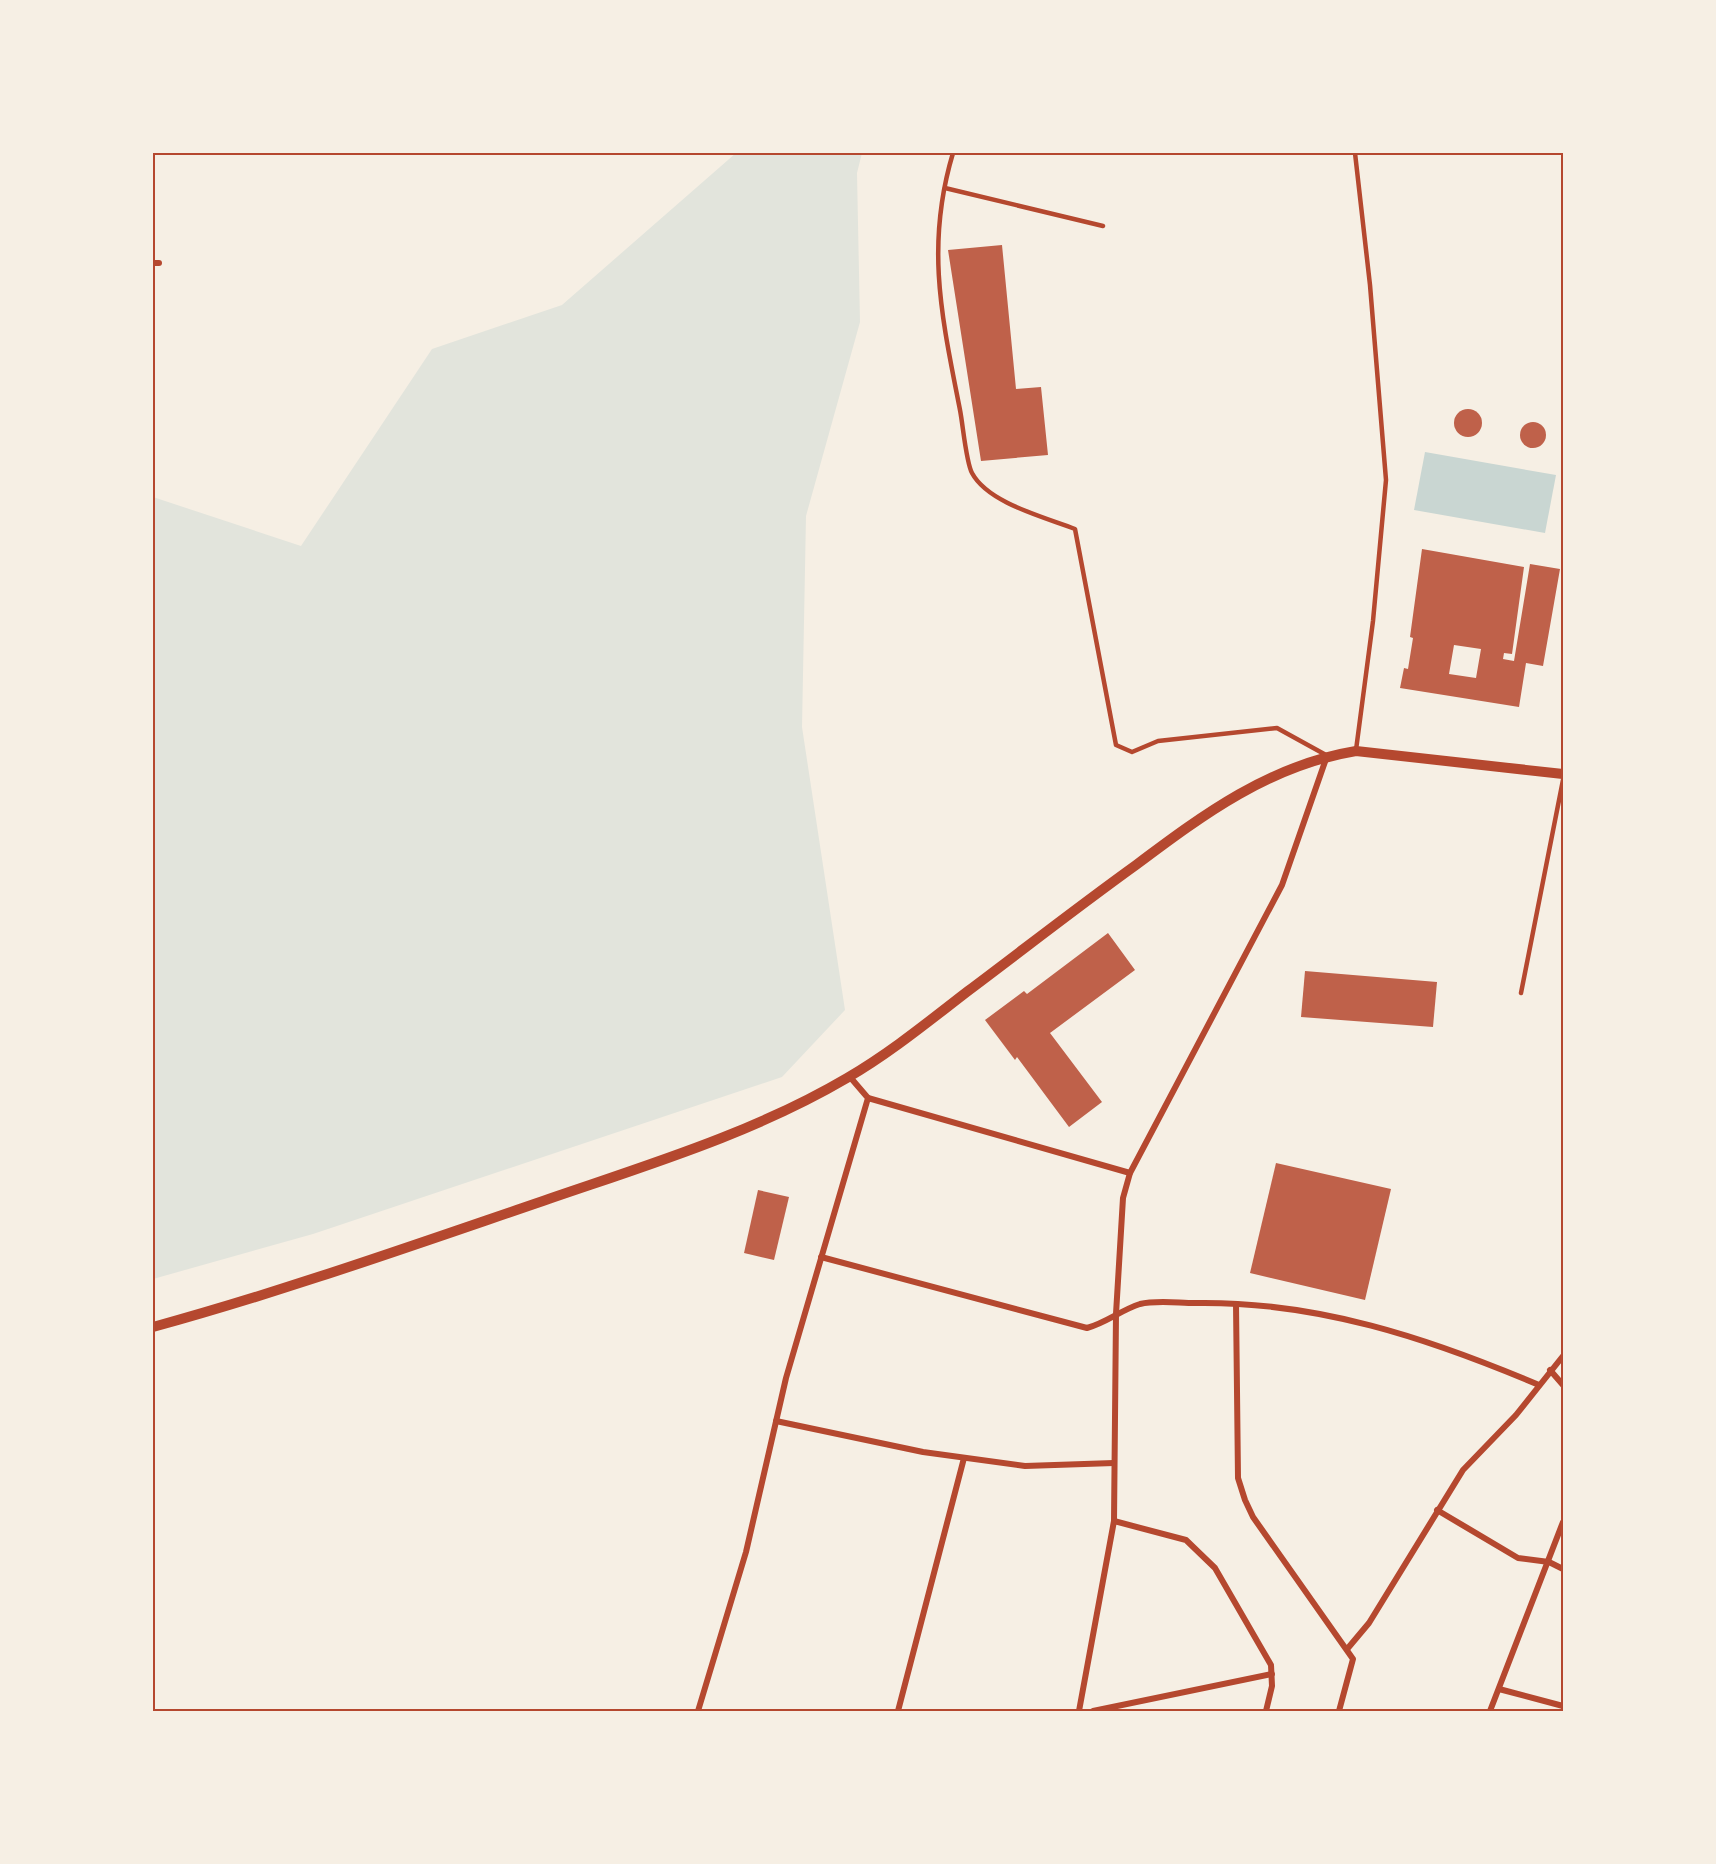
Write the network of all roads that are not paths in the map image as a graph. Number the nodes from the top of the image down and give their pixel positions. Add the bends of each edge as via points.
1 (953, 153) edge
2 (1355, 153) edge
3 (945, 188) junction
4 (1103, 226) dead end
5 (1356, 752) junction
6 (1328, 756) junction
7 (1563, 774) edge
8 (1563, 780) edge
9 (1521, 993) dead end
10 (850, 1077) junction
11 (868, 1098) junction
12 (1130, 1173) junction
13 (821, 1257) junction
14 (1236, 1304) junction
15 (1116, 1314) junction
16 (153, 1327) edge
17 (1563, 1356) edge
18 (1550, 1370) junction
19 (1539, 1385) junction
20 (1563, 1385) edge
21 (777, 1421) junction
22 (964, 1458) junction
23 (1114, 1463) junction
24 (1437, 1510) junction
25 (1114, 1521) junction
26 (1563, 1522) edge
27 (1549, 1562) junction
28 (1563, 1569) edge
29 (1347, 1648) junction
30 (1272, 1674) junction
31 (1499, 1689) junction
32 (1563, 1706) edge
33 (698, 1711) edge
34 (898, 1711) edge
35 (1079, 1711) edge
36 (1093, 1711) edge
37 (1266, 1711) edge
38 (1339, 1711) edge
39 (1490, 1711) edge

1 - 3 lane
2 - 5 lane via 1386,480
3 - 4 lane
3 - 6 lane via 937,241 940,308 972,473 996,498 1075,529 1116,745 1132,752 1158,741 1277,728
5 - 6 street
5 - 7 street
6 - 10 street via 1288,769 1228,800
6 - 12 street via 1282,885
8 - 9 lane
10 - 11 street
10 - 16 street via 816,1096 687,1151 234,1305
11 - 12 street
11 - 13 street
12 - 15 street via 1123,1198
13 - 15 street via 1087,1328
13 - 21 street
14 - 15 street via 1142,1303
14 - 19 street via 1311,1310 1375,1325
14 - 29 street via 1238,1478 1245,1500 1253,1517
15 - 23 street
17 - 18 street
18 - 19 street
18 - 20 street
19 - 24 street via 1463,1470
21 - 22 street
21 - 33 street via 746,1552
22 - 23 street via 1025,1466
22 - 34 street
23 - 25 street
24 - 27 street via 1518,1558
24 - 29 street via 1369,1623
25 - 30 street via 1186,1540 1202,1552 1271,1665
25 - 35 street
26 - 27 street
27 - 28 street
27 - 31 street
29 - 38 street via 1353,1659
30 - 36 street
30 - 37 street
31 - 32 street
31 - 39 street

